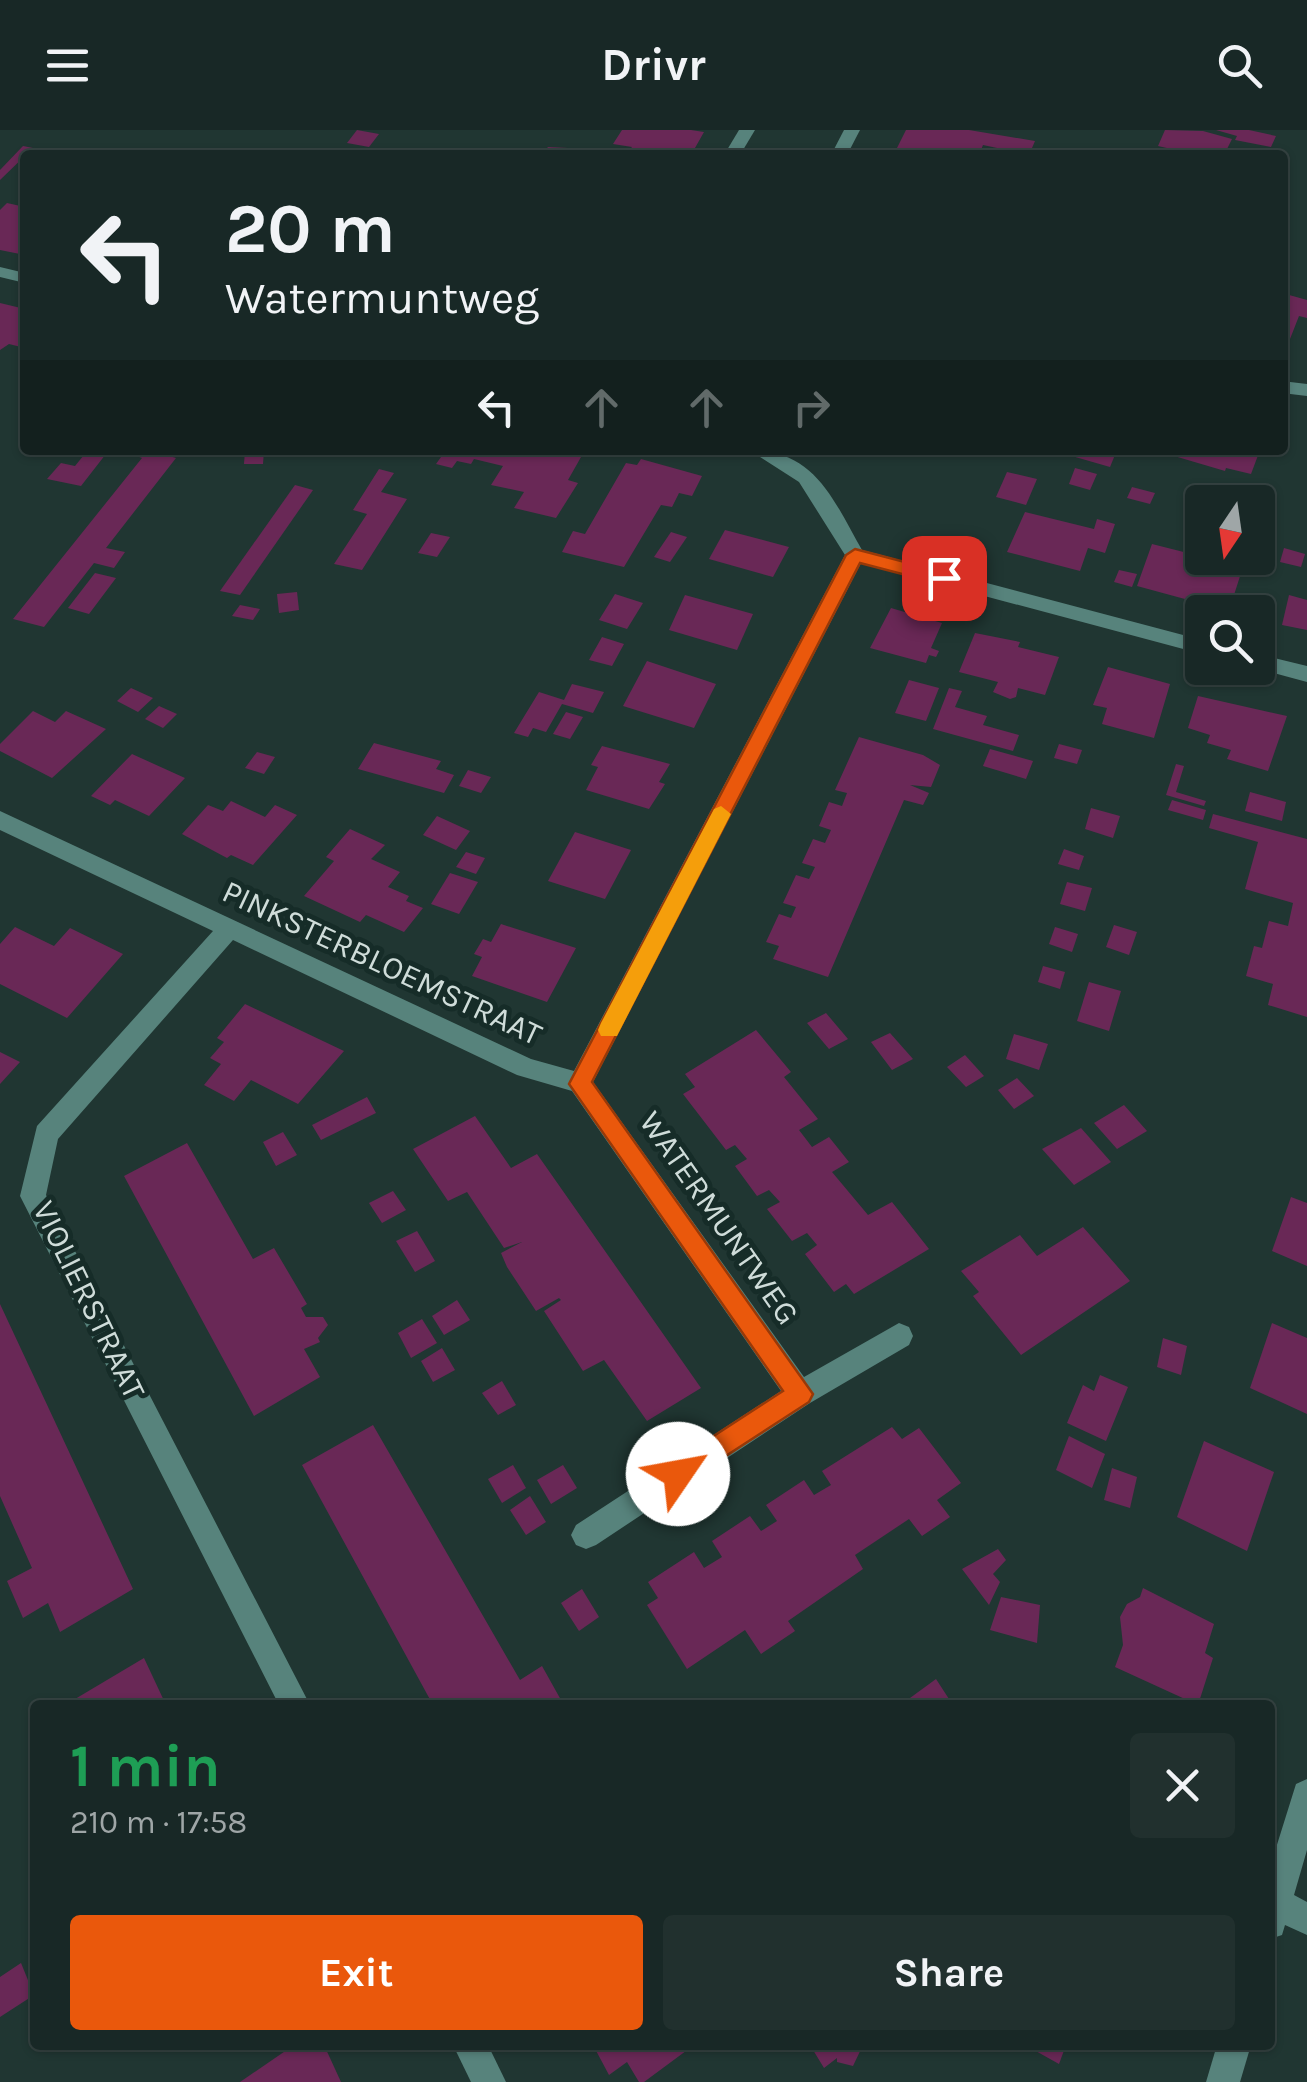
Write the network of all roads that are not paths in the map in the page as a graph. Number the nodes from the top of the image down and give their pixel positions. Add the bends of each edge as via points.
1 (777, 455) edge
2 (855, 555) junction
3 (1185, 642) edge
4 (1275, 666) edge
5 (1307, 674) edge
6 (0, 820) edge
7 (229, 929) junction
8 (580, 1084) junction
9 (899, 1336) dead end
10 (800, 1394) junction
11 (586, 1535) dead end
12 (292, 1700) edge
13 (1307, 1796) edge
14 (1275, 1906) edge
15 (1275, 1913) edge
16 (1307, 1919) edge
17 (473, 2050) edge
18 (1233, 2050) edge
19 (489, 2082) edge
20 (1224, 2082) edge

1 - 2 street via 810,481
2 - 3 street
2 - 8 street
4 - 5 street
6 - 7 street, PINKSTERBLOEMSTRAAT
7 - 8 street, PINKSTERBLOEMSTRAAT via 526,1068
7 - 12 street, VIOLIERSTRAAT via 46,1134 33,1196
8 - 10 street, WATERMUNTWEG
9 - 10 street
10 - 11 street
13 - 14 street
15 - 16 street
17 - 19 street
18 - 20 street

